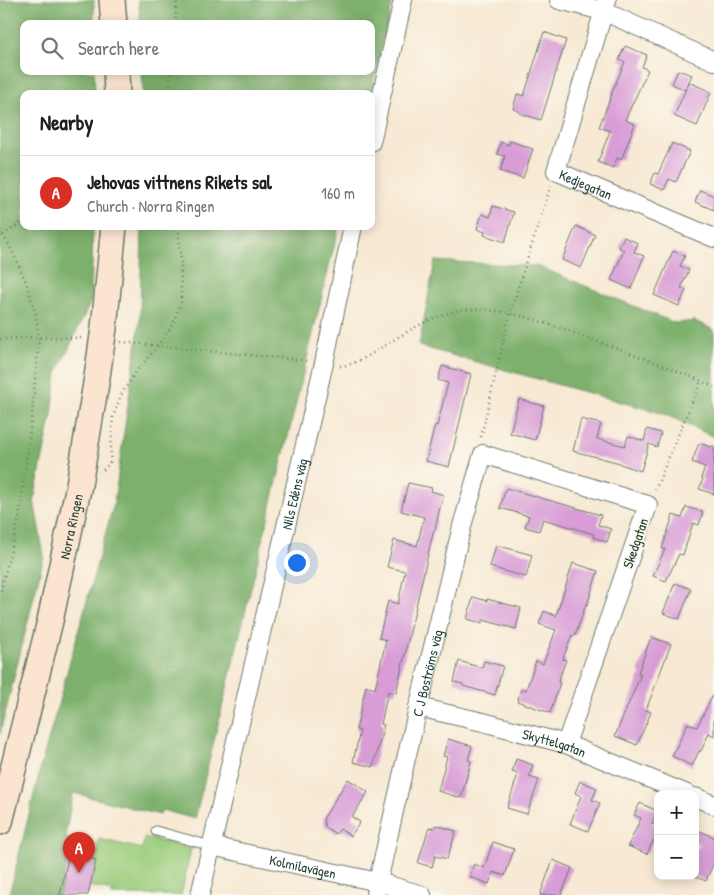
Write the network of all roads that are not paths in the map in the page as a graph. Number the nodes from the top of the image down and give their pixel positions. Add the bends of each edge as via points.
1 (112, 0) edge
2 (403, 0) edge
3 (559, 0) edge
4 (605, 5) edge
5 (114, 20) edge
6 (714, 61) edge
7 (116, 75) edge
8 (117, 90) edge
9 (375, 124) edge
10 (114, 230) edge
11 (352, 230) edge
12 (714, 238) edge
13 (483, 454) joint
14 (418, 707) junction
15 (566, 744) junction
16 (676, 790) edge
17 (0, 822) edge
18 (156, 831) dead end
19 (211, 846) junction
20 (376, 888) edge
21 (200, 895) edge
22 (422, 895) edge

1 - 5 main road
2 - 9 street
3 - 4 street
4 - 6 street
4 - 12 street, Kedjegatan via 556,171
7 - 8 main road
10 - 17 main road, Norra Ringen via 104,328 79,485 50,621
11 - 19 street, Nils Edéns väg
13 - 14 street, C J Boströms väg
13 - 15 street, Skedgatan via 648,505
14 - 15 street, Skyttelgatan
14 - 20 street, C J Boströms väg
15 - 16 street, Skyttelgatan
18 - 19 lane
19 - 20 street, Kolmilavägen
19 - 21 street, Nils Edéns väg
20 - 22 street, Kolmilavägen

